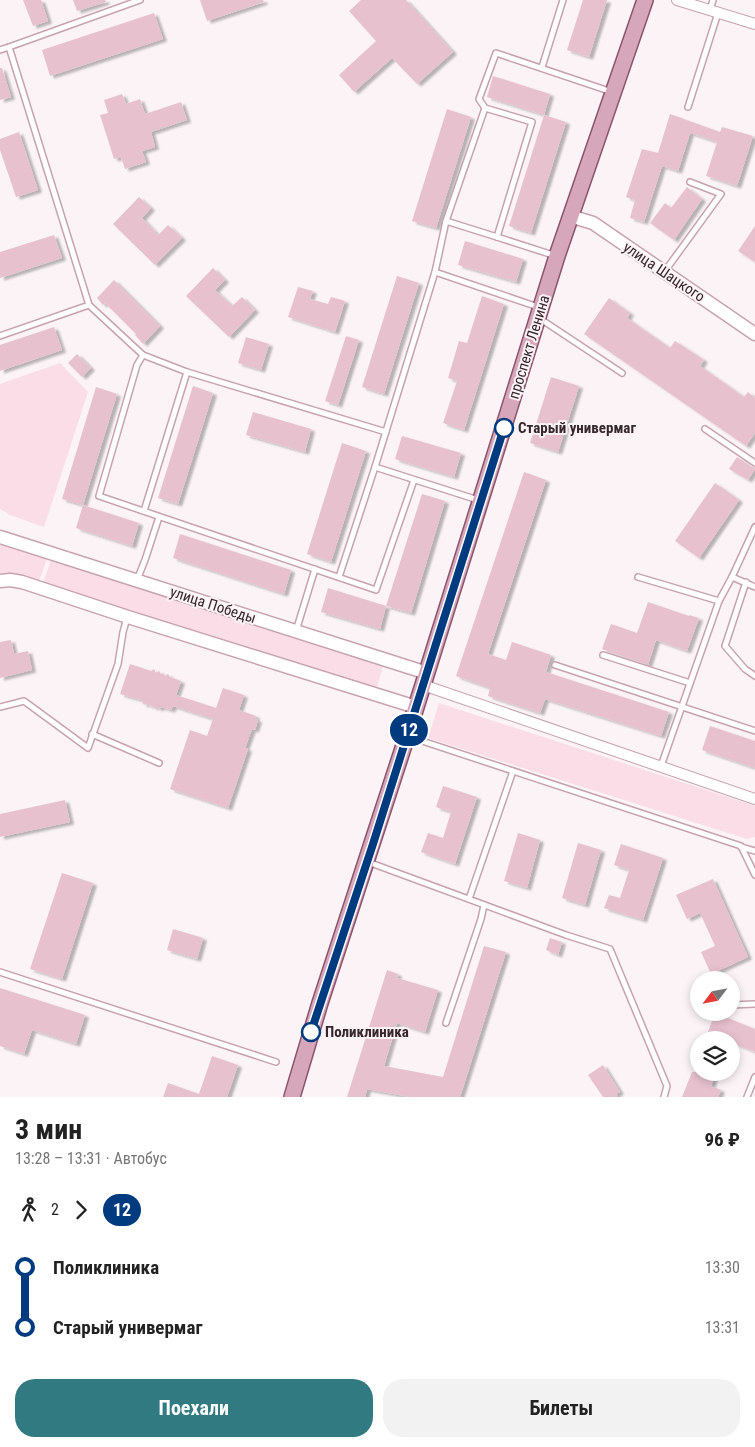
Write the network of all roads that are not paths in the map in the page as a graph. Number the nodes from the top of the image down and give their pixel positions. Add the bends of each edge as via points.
1 (140, 0) edge
2 (563, 0) edge
3 (645, 0) edge
4 (677, 0) edge
5 (713, 0) edge
6 (714, 12) junction
7 (755, 24) edge
8 (8, 47) junction
9 (0, 50) edge
10 (542, 67) junction
11 (613, 92) junction
12 (688, 107) dead end
13 (485, 108) junction
14 (690, 182) dead end
15 (570, 216) junction
16 (446, 221) junction
17 (498, 237) junction
18 (557, 256) junction
19 (435, 272) junction
20 (664, 272) junction
21 (88, 305) junction
22 (540, 313) junction
23 (755, 334) edge
24 (0, 336) edge
25 (143, 355) junction
26 (187, 372) junction
27 (622, 373) dead end
28 (705, 429) dead end
29 (386, 432) junction
30 (755, 462) edge
31 (375, 467) junction
32 (414, 480) junction
33 (481, 501) junction
34 (144, 511) junction
35 (159, 516) junction
36 (754, 529) edge
37 (0, 536) edge
38 (315, 569) junction
39 (638, 576) dead end
40 (339, 577) junction
41 (732, 577) junction
42 (0, 581) edge
43 (137, 581) junction
44 (746, 582) junction
45 (755, 587) edge
46 (719, 601) junction
47 (128, 617) junction
48 (296, 632) junction
49 (603, 655) dead end
50 (555, 665) dead end
51 (755, 676) edge
52 (425, 679) junction
53 (690, 683) junction
54 (416, 707) junction
55 (682, 707) junction
56 (0, 708) edge
57 (755, 731) edge
58 (92, 734) junction
59 (407, 736) junction
60 (159, 763) dead end
61 (661, 766) junction
62 (513, 771) junction
63 (755, 799) edge
64 (741, 846) junction
65 (755, 851) edge
66 (367, 862) junction
67 (755, 875) edge
68 (469, 899) junction
69 (484, 905) junction
70 (0, 972) edge
71 (755, 1004) edge
72 (740, 1005) edge
73 (446, 1023) dead end
74 (276, 1062) dead end
75 (755, 1076) edge
76 (292, 1097) edge
77 (664, 1097) edge
78 (747, 1097) edge

1 - 8 lane
2 - 10 lane
3 - 11 main road, проспект Ленина
4 - 6 street
5 - 6 lane
6 - 7 street
6 - 12 lane
8 - 9 lane
8 - 21 lane
10 - 11 lane
10 - 13 lane via 496,53 480,99
11 - 15 main road, проспект Ленина
13 - 16 lane
13 - 17 lane via 532,122
14 - 20 lane via 721,194
15 - 18 main road, проспект Ленина
15 - 20 street, улица Шацкого via 593,223
16 - 17 lane
16 - 19 lane
17 - 18 lane
18 - 22 main road, проспект Ленина
19 - 22 lane via 520,300
19 - 29 lane
20 - 23 street, улица Шацкого
21 - 24 lane
21 - 25 lane
22 - 27 lane
22 - 33 main road, проспект Ленина
25 - 26 lane
25 - 34 lane via 137,365 99,496
26 - 29 lane
26 - 34 lane
28 - 30 lane
29 - 31 lane
31 - 32 lane
31 - 40 lane
32 - 33 lane
32 - 40 lane via 376,590
33 - 52 main road, проспект Ленина
34 - 35 lane
35 - 38 lane
35 - 43 lane
36 - 41 lane
37 - 43 street, улица Победы
38 - 40 lane
38 - 48 lane
39 - 46 lane
41 - 44 lane
41 - 46 lane
42 - 47 street via 22,582
43 - 48 street, улица Победы
44 - 45 lane
44 - 51 lane via 725,646
46 - 53 lane
47 - 54 street
47 - 58 lane via 118,664
48 - 52 street, улица Победы
49 - 53 lane
50 - 55 lane
52 - 54 main road, проспект Ленина
52 - 61 street
53 - 55 lane
54 - 59 main road, проспект Ленина
55 - 57 lane
55 - 61 lane
56 - 58 lane via 24,701 88,748
58 - 60 lane
59 - 62 lane
59 - 66 main road, проспект Ленина
61 - 63 street
62 - 64 lane
62 - 68 lane
64 - 65 lane
64 - 67 lane
66 - 68 lane
66 - 76 main road, проспект Ленина
68 - 69 lane
69 - 73 lane
69 - 77 lane via 610,949 667,1086
70 - 74 lane
71 - 72 lane
75 - 78 lane

